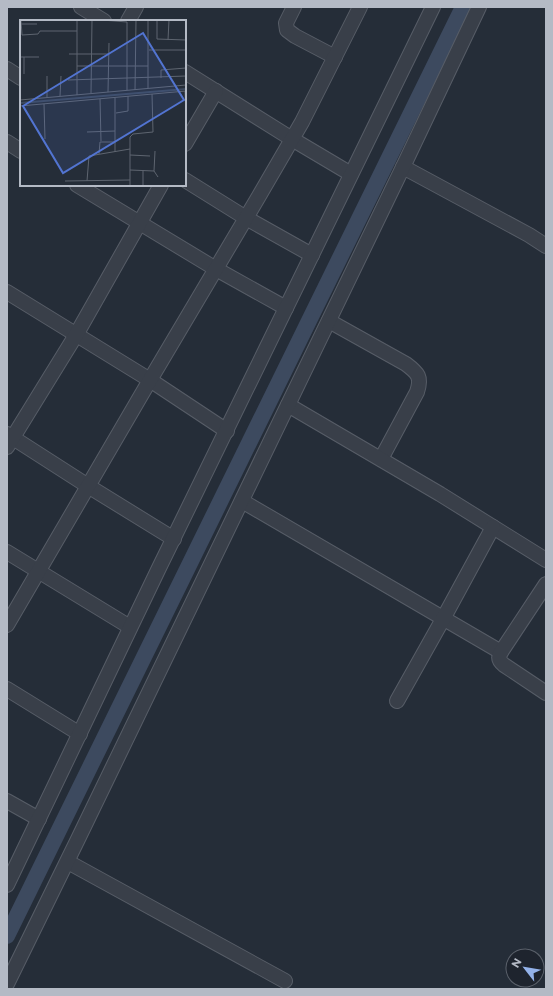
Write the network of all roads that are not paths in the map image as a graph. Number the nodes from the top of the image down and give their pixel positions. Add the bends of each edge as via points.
1 (81, 7) edge
2 (136, 7) edge
3 (294, 7) edge
4 (360, 7) edge
5 (433, 7) edge
6 (479, 7) edge
7 (102, 20) edge
8 (129, 20) edge
9 (335, 57) junction
10 (7, 69) edge
11 (186, 73) edge
12 (20, 77) edge
13 (216, 91) junction
14 (292, 139) junction
15 (7, 142) edge
16 (186, 142) edge
17 (20, 150) edge
18 (403, 167) junction
19 (351, 174) junction
20 (186, 181) edge
21 (79, 186) edge
22 (160, 186) edge
23 (246, 218) junction
24 (139, 222) junction
25 (546, 246) edge
26 (312, 255) junction
27 (216, 269) junction
28 (7, 292) edge
29 (286, 308) junction
30 (329, 321) junction
31 (76, 335) junction
32 (150, 380) junction
33 (288, 405) junction
34 (226, 431) junction
35 (9, 440) edge
36 (381, 459) junction
37 (88, 486) junction
38 (242, 501) junction
39 (493, 527) junction
40 (174, 538) junction
41 (7, 552) edge
42 (546, 560) edge
43 (38, 571) junction
44 (546, 584) edge
45 (443, 619) junction
46 (7, 625) edge
47 (130, 628) junction
48 (501, 652) junction
49 (7, 689) edge
50 (546, 693) edge
51 (397, 701) dead end
52 (80, 734) junction
53 (7, 801) edge
54 (39, 819) junction
55 (68, 862) junction
56 (7, 885) edge
57 (285, 981) dead end
58 (7, 984) edge

1 - 7 street
2 - 8 street
3 - 9 street via 286,23 287,30
4 - 9 street
5 - 19 street
6 - 18 street
9 - 14 street
10 - 12 street
11 - 13 street
13 - 14 street
13 - 16 street
14 - 19 street
14 - 23 street
15 - 17 street
18 - 25 street
18 - 30 street
19 - 26 street
20 - 23 street
21 - 24 street
22 - 24 street
23 - 26 street
23 - 27 street
24 - 27 street
24 - 31 street
26 - 29 street
27 - 29 street
27 - 32 street
28 - 31 street
29 - 34 street
30 - 33 street
30 - 36 street via 406,364 419,376 417,392
31 - 32 street
31 - 35 street
32 - 34 street
32 - 37 street
33 - 36 street
33 - 38 street
34 - 40 street
35 - 37 street
36 - 39 street
37 - 40 street
37 - 43 street
38 - 45 street
38 - 55 street
39 - 42 street
39 - 45 street
40 - 47 street
41 - 43 street
43 - 46 street
43 - 47 street
44 - 48 street
45 - 48 street
45 - 51 street
47 - 52 street
48 - 50 street via 500,662
49 - 52 street
52 - 54 street
53 - 54 street
54 - 56 street
55 - 57 street
55 - 58 street

